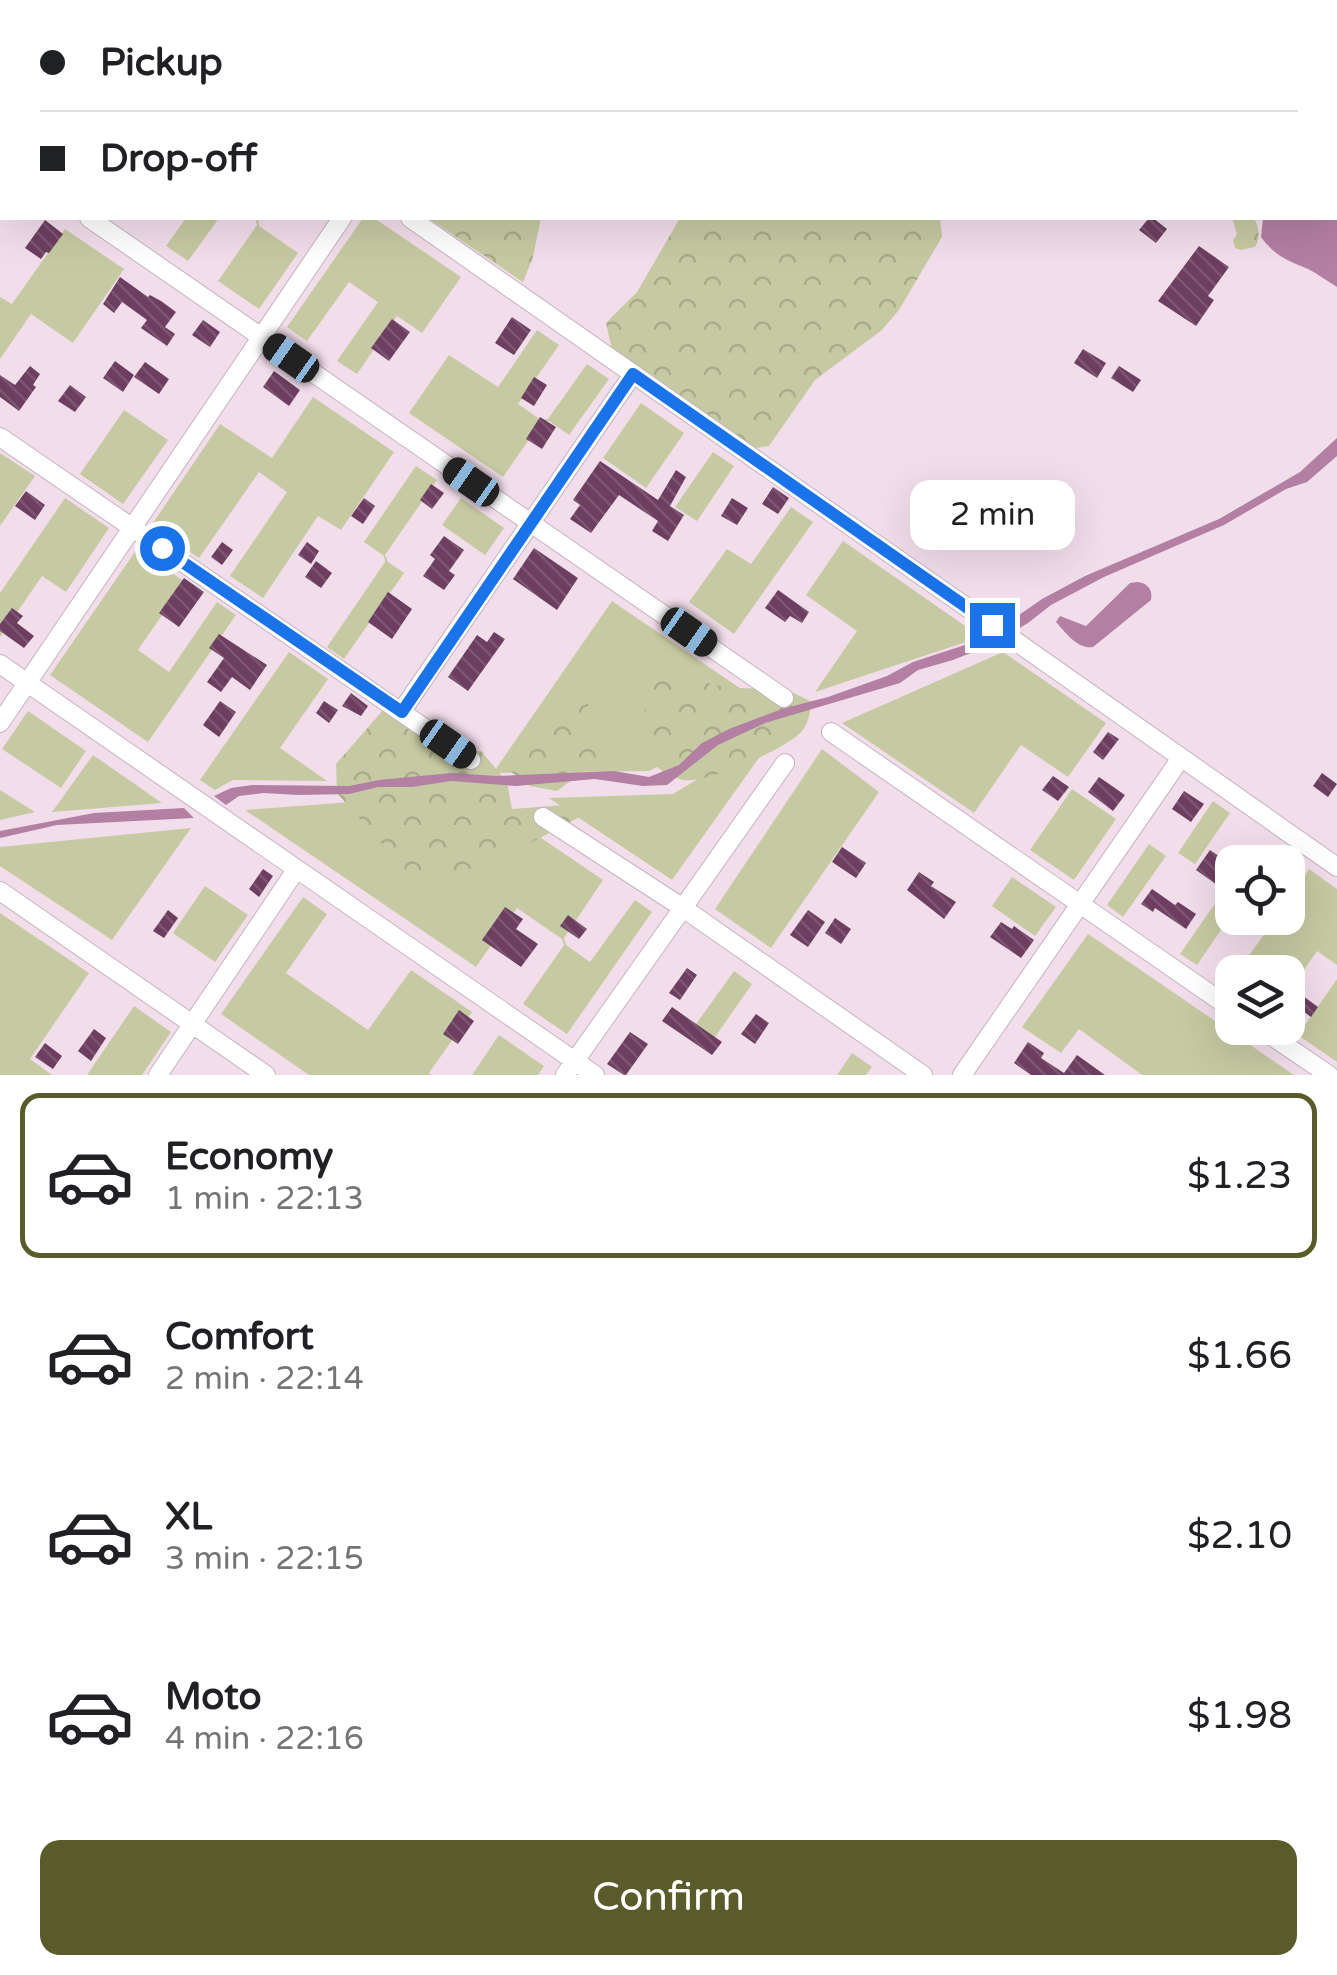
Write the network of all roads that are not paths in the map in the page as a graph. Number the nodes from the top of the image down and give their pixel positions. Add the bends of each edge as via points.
1 (92, 220) edge
2 (341, 220) edge
3 (413, 220) edge
4 (262, 337) junction
5 (633, 374) junction
6 (0, 437) edge
7 (530, 523) junction
8 (132, 528) junction
9 (992, 625) dead end
10 (1014, 640) dead end
11 (0, 664) edge
12 (27, 683) junction
13 (784, 698) dead end
14 (402, 712) junction
15 (0, 723) edge
16 (831, 732) dead end
17 (1181, 758) junction
18 (471, 760) dead end
19 (785, 762) dead end
20 (543, 817) dead end
21 (1337, 867) edge
22 (296, 870) junction
23 (0, 891) edge
24 (1080, 904) junction
25 (682, 908) junction
26 (1215, 997) edge
27 (192, 1024) junction
28 (1285, 1045) edge
29 (570, 1068) edge
30 (158, 1075) edge
31 (266, 1075) edge
32 (594, 1075) edge
33 (923, 1075) edge
34 (962, 1075) edge
35 (1329, 1075) edge

1 - 4 street
2 - 4 street
3 - 5 street
4 - 7 street
4 - 8 street
5 - 7 street
5 - 9 street
6 - 8 street
7 - 13 street
7 - 14 street
8 - 12 street
8 - 14 street
10 - 17 street
11 - 12 street
12 - 15 street
12 - 22 street
14 - 18 street
16 - 24 street
17 - 21 street
17 - 24 street
19 - 25 street
20 - 25 street
22 - 27 street
22 - 29 street
23 - 27 street
24 - 26 street
24 - 34 street
25 - 29 street
25 - 33 street
27 - 30 street
27 - 31 street
28 - 35 street
29 - 32 street

